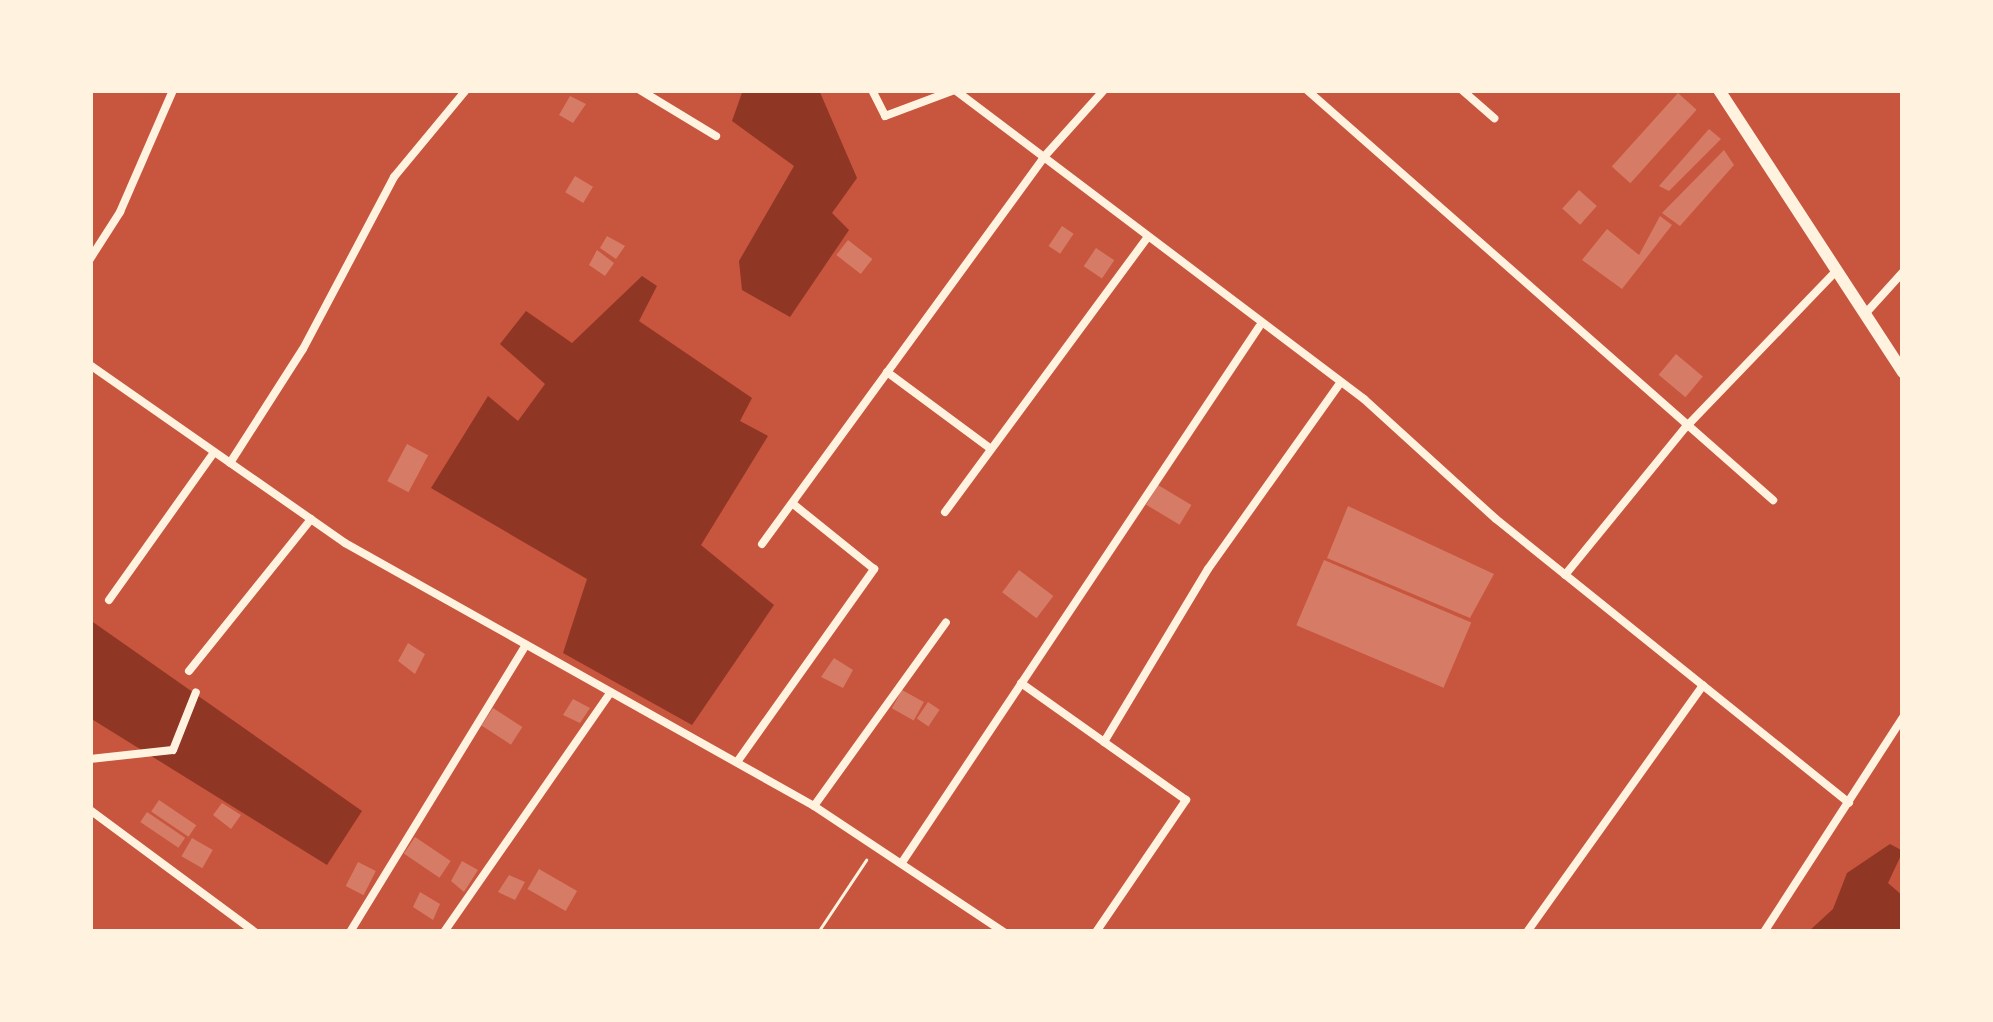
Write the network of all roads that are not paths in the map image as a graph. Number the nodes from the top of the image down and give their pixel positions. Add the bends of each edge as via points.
1 (173, 90) edge
2 (466, 90) edge
3 (640, 90) edge
4 (872, 90) edge
5 (1103, 90) edge
6 (1307, 90) edge
7 (1462, 90) edge
8 (1719, 90) edge
9 (1494, 118) dead end
10 (716, 136) dead end
11 (1043, 158) junction
12 (1146, 239) junction
13 (90, 259) edge
14 (1838, 270) junction
15 (1903, 272) edge
16 (1864, 314) junction
17 (1259, 327) junction
18 (90, 365) edge
19 (887, 372) junction
20 (1903, 372) edge
21 (1340, 383) junction
22 (1685, 428) junction
23 (992, 449) junction
24 (214, 452) junction
25 (230, 464) junction
26 (1773, 500) dead end
27 (792, 503) junction
28 (945, 512) dead end
29 (310, 519) junction
30 (762, 544) dead end
31 (1565, 575) junction
32 (109, 600) dead end
33 (946, 622) dead end
34 (526, 645) junction
35 (189, 671) dead end
36 (1021, 683) junction
37 (1703, 685) junction
38 (196, 692) dead end
39 (611, 692) junction
40 (1903, 717) edge
41 (1104, 742) junction
42 (90, 759) edge
43 (737, 762) junction
44 (1849, 803) junction
45 (814, 806) junction
46 (90, 810) edge
47 (903, 861) junction
48 (255, 932) edge
49 (350, 932) edge
50 (444, 932) edge
51 (1004, 932) edge
52 (1096, 932) edge
53 (1527, 932) edge
54 (1764, 932) edge

1 - 13 street via 120,212
2 - 25 street via 394,177 303,349
3 - 10 street
4 - 11 street via 885,116 955,91
5 - 11 street
6 - 22 street
7 - 9 street
8 - 14 main road
11 - 12 street
11 - 19 street
12 - 17 street
12 - 23 street
14 - 16 main road
14 - 22 street
15 - 16 street
16 - 20 main road
17 - 21 street
17 - 36 street
18 - 24 street
19 - 23 street
19 - 27 street
21 - 31 street
21 - 41 street via 1208,568
22 - 26 street
22 - 31 street
23 - 28 street
24 - 25 street
24 - 32 street
25 - 29 street
27 - 30 street
27 - 43 street via 874,569
29 - 34 street
29 - 35 street
31 - 37 street
33 - 45 street
34 - 39 street
34 - 49 street
36 - 41 street
36 - 47 street
37 - 44 street
37 - 53 street
38 - 42 street via 173,749
39 - 43 street
39 - 50 street
40 - 44 street
41 - 52 street via 1186,800
43 - 45 street
44 - 54 street
45 - 47 street
46 - 48 street
47 - 51 street

